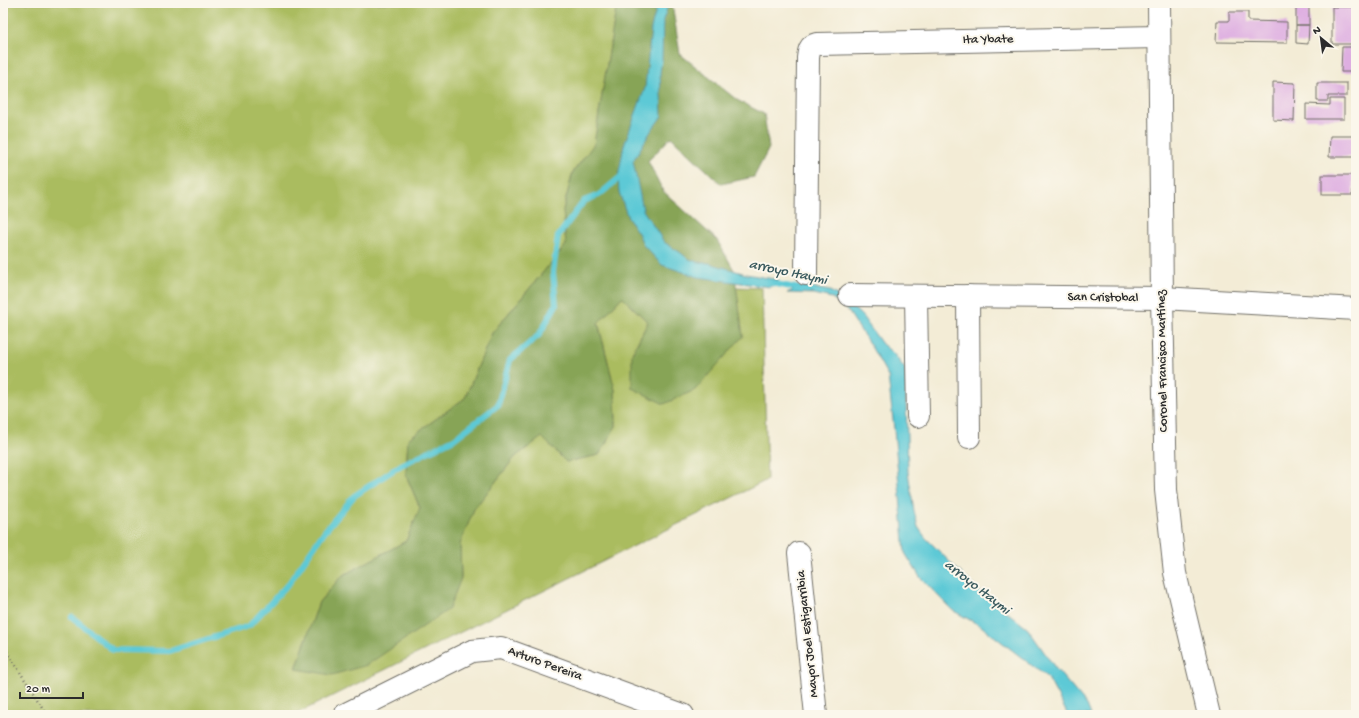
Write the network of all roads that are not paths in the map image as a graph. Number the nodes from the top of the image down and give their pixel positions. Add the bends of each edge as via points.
1 (1159, 3) edge
2 (1158, 37) junction
3 (806, 274) dead end
4 (850, 295) dead end
5 (916, 296) junction
6 (968, 296) junction
7 (1162, 298) junction
8 (1356, 308) edge
9 (918, 416) dead end
10 (969, 437) dead end
11 (799, 553) dead end
12 (344, 715) edge
13 (682, 715) edge
14 (816, 715) edge
15 (1209, 715) edge

1 - 2 street, Coronel Francisco Martínez
2 - 3 street, Ita Ybate via 813,45 808,58
2 - 7 street, Coronel Francisco Martínez
4 - 5 street, San Cristobal
5 - 6 street, San Cristobal
5 - 9 street
6 - 7 street, San Cristobal
6 - 10 street
7 - 8 street, San Cristobal
7 - 15 street, Coronel Francisco Martínez via 1166,490 1175,573
11 - 14 street, Mayor Joel Estigarribia
12 - 13 street, Arturo Pereira via 472,651 501,648

